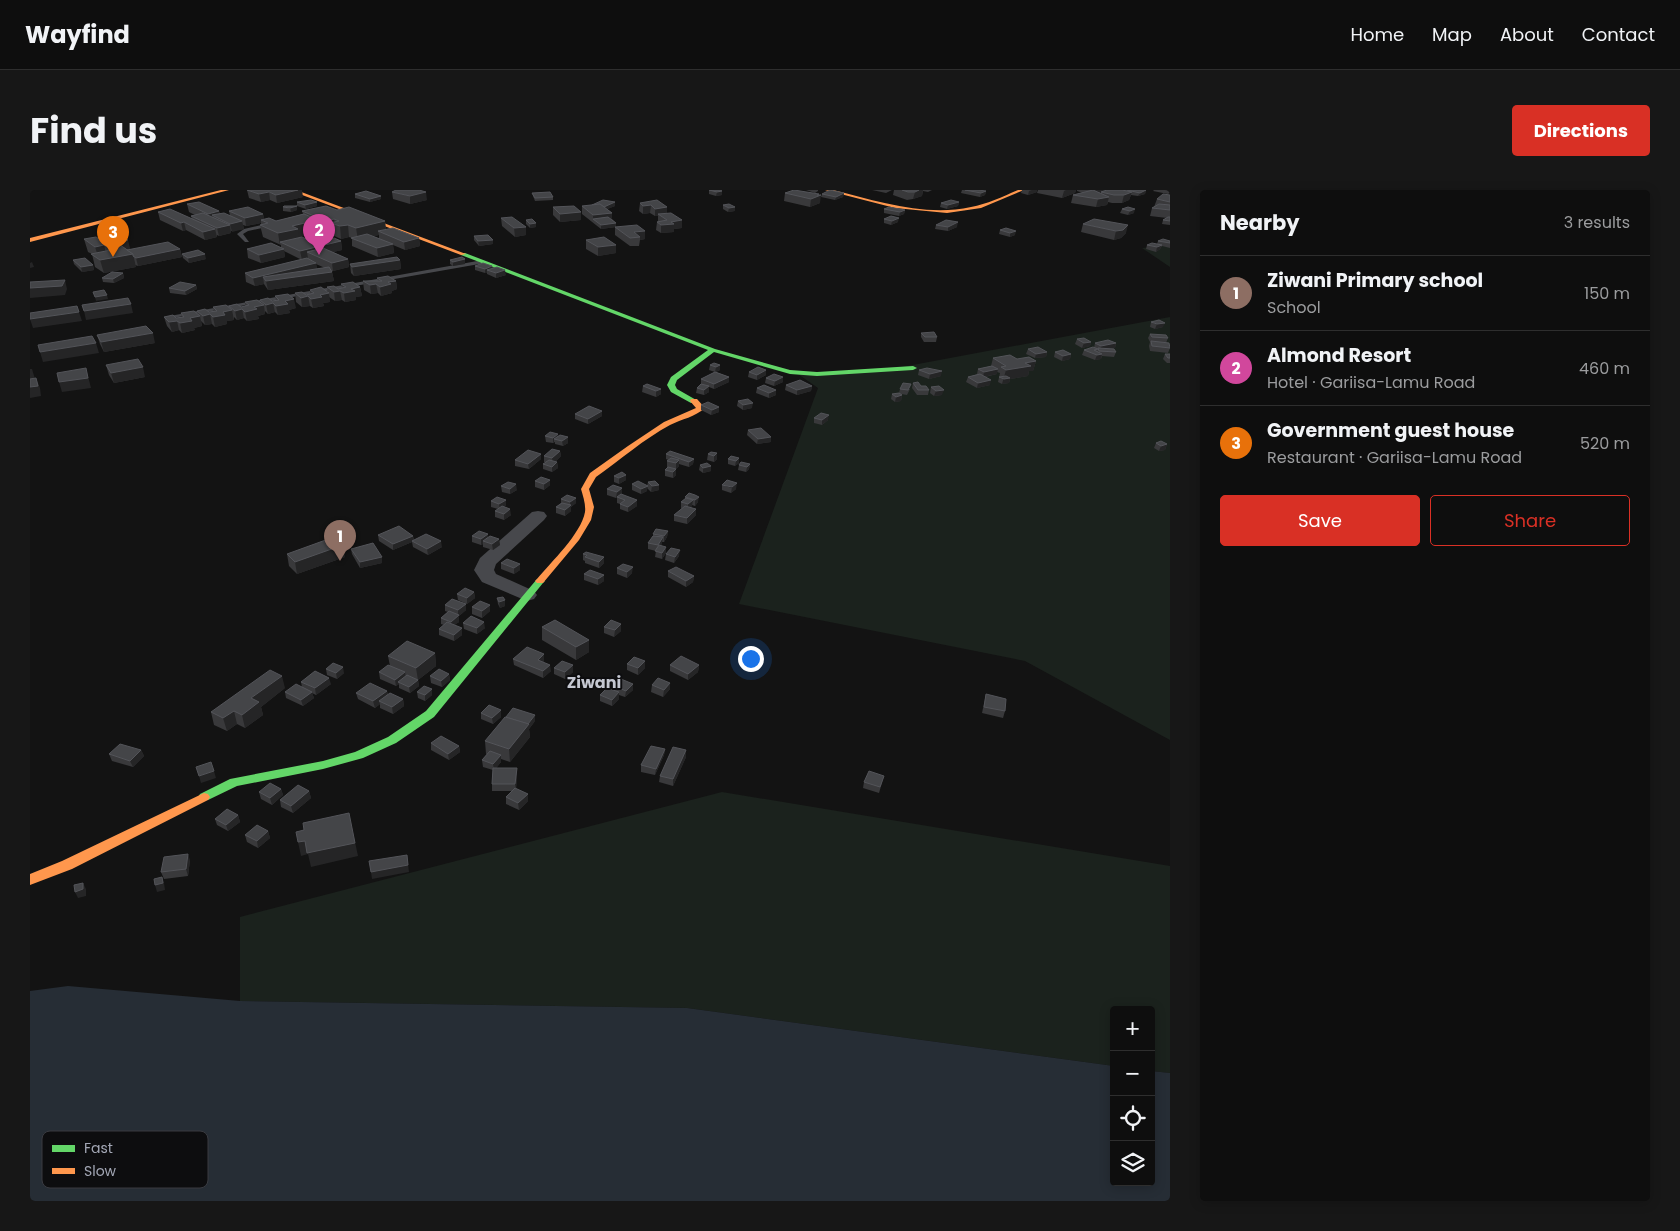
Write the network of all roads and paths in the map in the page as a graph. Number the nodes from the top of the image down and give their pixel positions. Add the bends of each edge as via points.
1 (227, 190) edge
2 (291, 190) edge
3 (827, 190) edge
4 (1022, 190) edge
5 (344, 209) junction
6 (326, 213) edge
7 (282, 222) edge
8 (30, 240) edge
9 (247, 241) dead end
10 (483, 262) junction
11 (166, 317) edge
12 (713, 350) junction
13 (913, 368) dead end
14 (538, 516) dead end
15 (527, 595) junction
16 (30, 880) edge

1 - 8 street
2 - 5 street
3 - 4 street via 943,212 967,210
5 - 6 lane
5 - 10 street
7 - 9 lane via 246,230 240,234
10 - 11 lane
10 - 12 street
12 - 13 street via 790,372 810,374
12 - 15 street via 670,385 701,408 667,424 593,475 585,489 590,505 587,521
14 - 15 street via 487,562 484,570 489,578
15 - 16 street via 430,714 392,740 360,755 323,765 234,782 67,865

